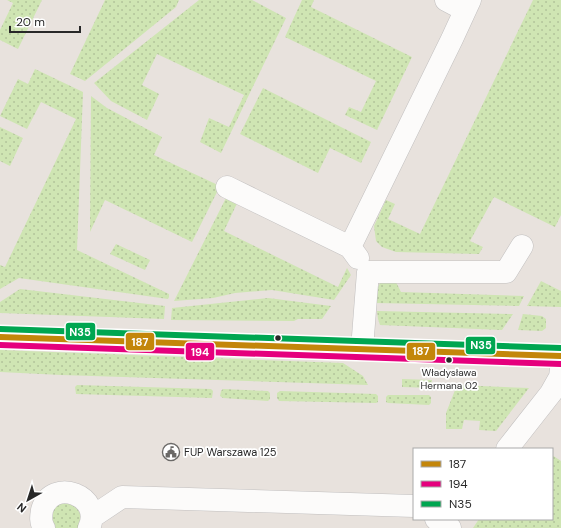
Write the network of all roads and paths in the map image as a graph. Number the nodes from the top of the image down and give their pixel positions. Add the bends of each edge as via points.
1 (460, 3) edge
2 (227, 187) dead end
3 (522, 246) dead end
4 (350, 247) junction
5 (368, 272) junction
6 (0, 337) edge
7 (362, 349) junction
8 (561, 356) edge
9 (561, 369) edge
10 (508, 448) edge
11 (413, 506) edge
12 (438, 520) edge
13 (457, 520) edge
14 (90, 522) edge
15 (44, 528) edge
16 (451, 528) edge

1 - 4 street via 452,39
2 - 4 street
3 - 5 street via 506,272
4 - 5 street
5 - 7 street
6 - 7 street
7 - 8 street
9 - 10 street via 560,377 551,393
11 - 14 street via 122,497
12 - 16 street
13 - 16 street
14 - 15 street via 86,501 79,495 58,493 44,505 41,516

